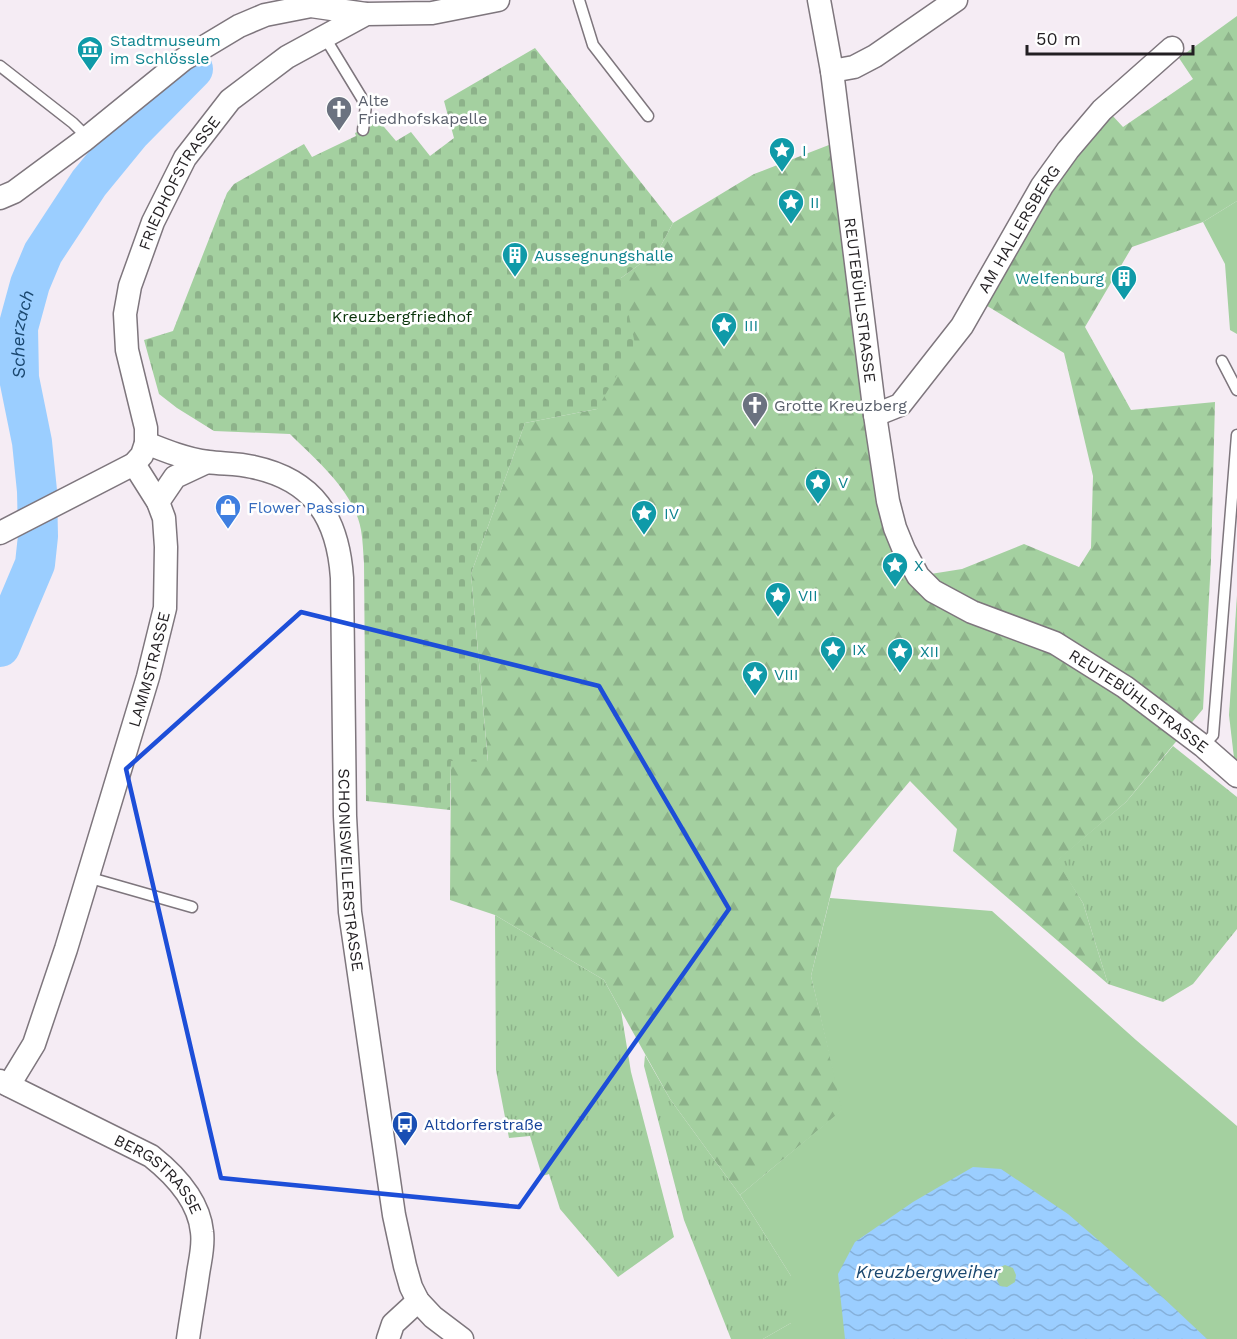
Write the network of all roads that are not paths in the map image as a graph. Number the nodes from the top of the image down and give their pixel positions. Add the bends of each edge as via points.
1 (498, 0) edge
2 (579, 0) edge
3 (819, 0) edge
4 (956, 0) edge
5 (310, 3) edge
6 (366, 14) junction
7 (324, 35) junction
8 (1172, 48) dead end
9 (0, 66) edge
10 (832, 71) junction
11 (648, 116) dead end
12 (363, 130) dead end
13 (87, 137) junction
14 (0, 198) edge
15 (1222, 361) dead end
16 (1237, 390) edge
17 (875, 415) junction
18 (1237, 435) edge
19 (146, 443) junction
20 (207, 462) junction
21 (134, 464) junction
22 (158, 502) junction
23 (0, 533) edge
24 (1203, 746) junction
25 (1237, 776) edge
26 (87, 877) junction
27 (192, 907) dead end
28 (4, 1083) edge
29 (418, 1301) junction
30 (188, 1339) edge
31 (388, 1339) edge
32 (462, 1339) edge

1 - 6 street, FRIEDHOFSTRASSE via 432,13
2 - 11 lane via 593,45
3 - 10 street, REUTEBÜHLSTRASSE
4 - 10 street via 875,56 854,67
5 - 6 street
5 - 7 street
5 - 13 street via 265,15 201,48
6 - 7 street, FRIEDHOFSTRASSE
7 - 12 lane via 366,105
7 - 19 street, FRIEDHOFSTRASSE via 280,61 230,100 185,158 153,222 130,286 125,314
8 - 17 street, AM HALLERSBERG via 1102,110 1068,150 1042,186 962,326 900,405
9 - 13 lane
10 - 17 street, REUTEBÜHLSTRASSE
13 - 14 street via 14,192
15 - 16 lane
17 - 24 street, REUTEBÜHLSTRASSE via 895,528 918,576 933,591 972,612 1055,643 1125,687
18 - 24 lane via 1213,735
19 - 20 street, SCHONISWEILERSTRASSE
19 - 21 street
20 - 22 street via 175,477
20 - 29 street, SCHONISWEILERSTRASSE via 253,466 293,482 312,494 326,513 337,544 342,578 350,912 394,1215 405,1266
21 - 22 street, LAMMSTRASSE
21 - 23 street
22 - 26 street, LAMMSTRASSE via 164,518 166,547 165,608
24 - 25 street, REUTEBÜHLSTRASSE
26 - 27 lane
26 - 28 street, LAMMSTRASSE via 34,1044
28 - 30 street, BERGSTRASSE via 152,1156 181,1185 196,1207 202,1232
29 - 31 street via 393,1324
29 - 32 street, SCHONISWEILERSTRASSE

